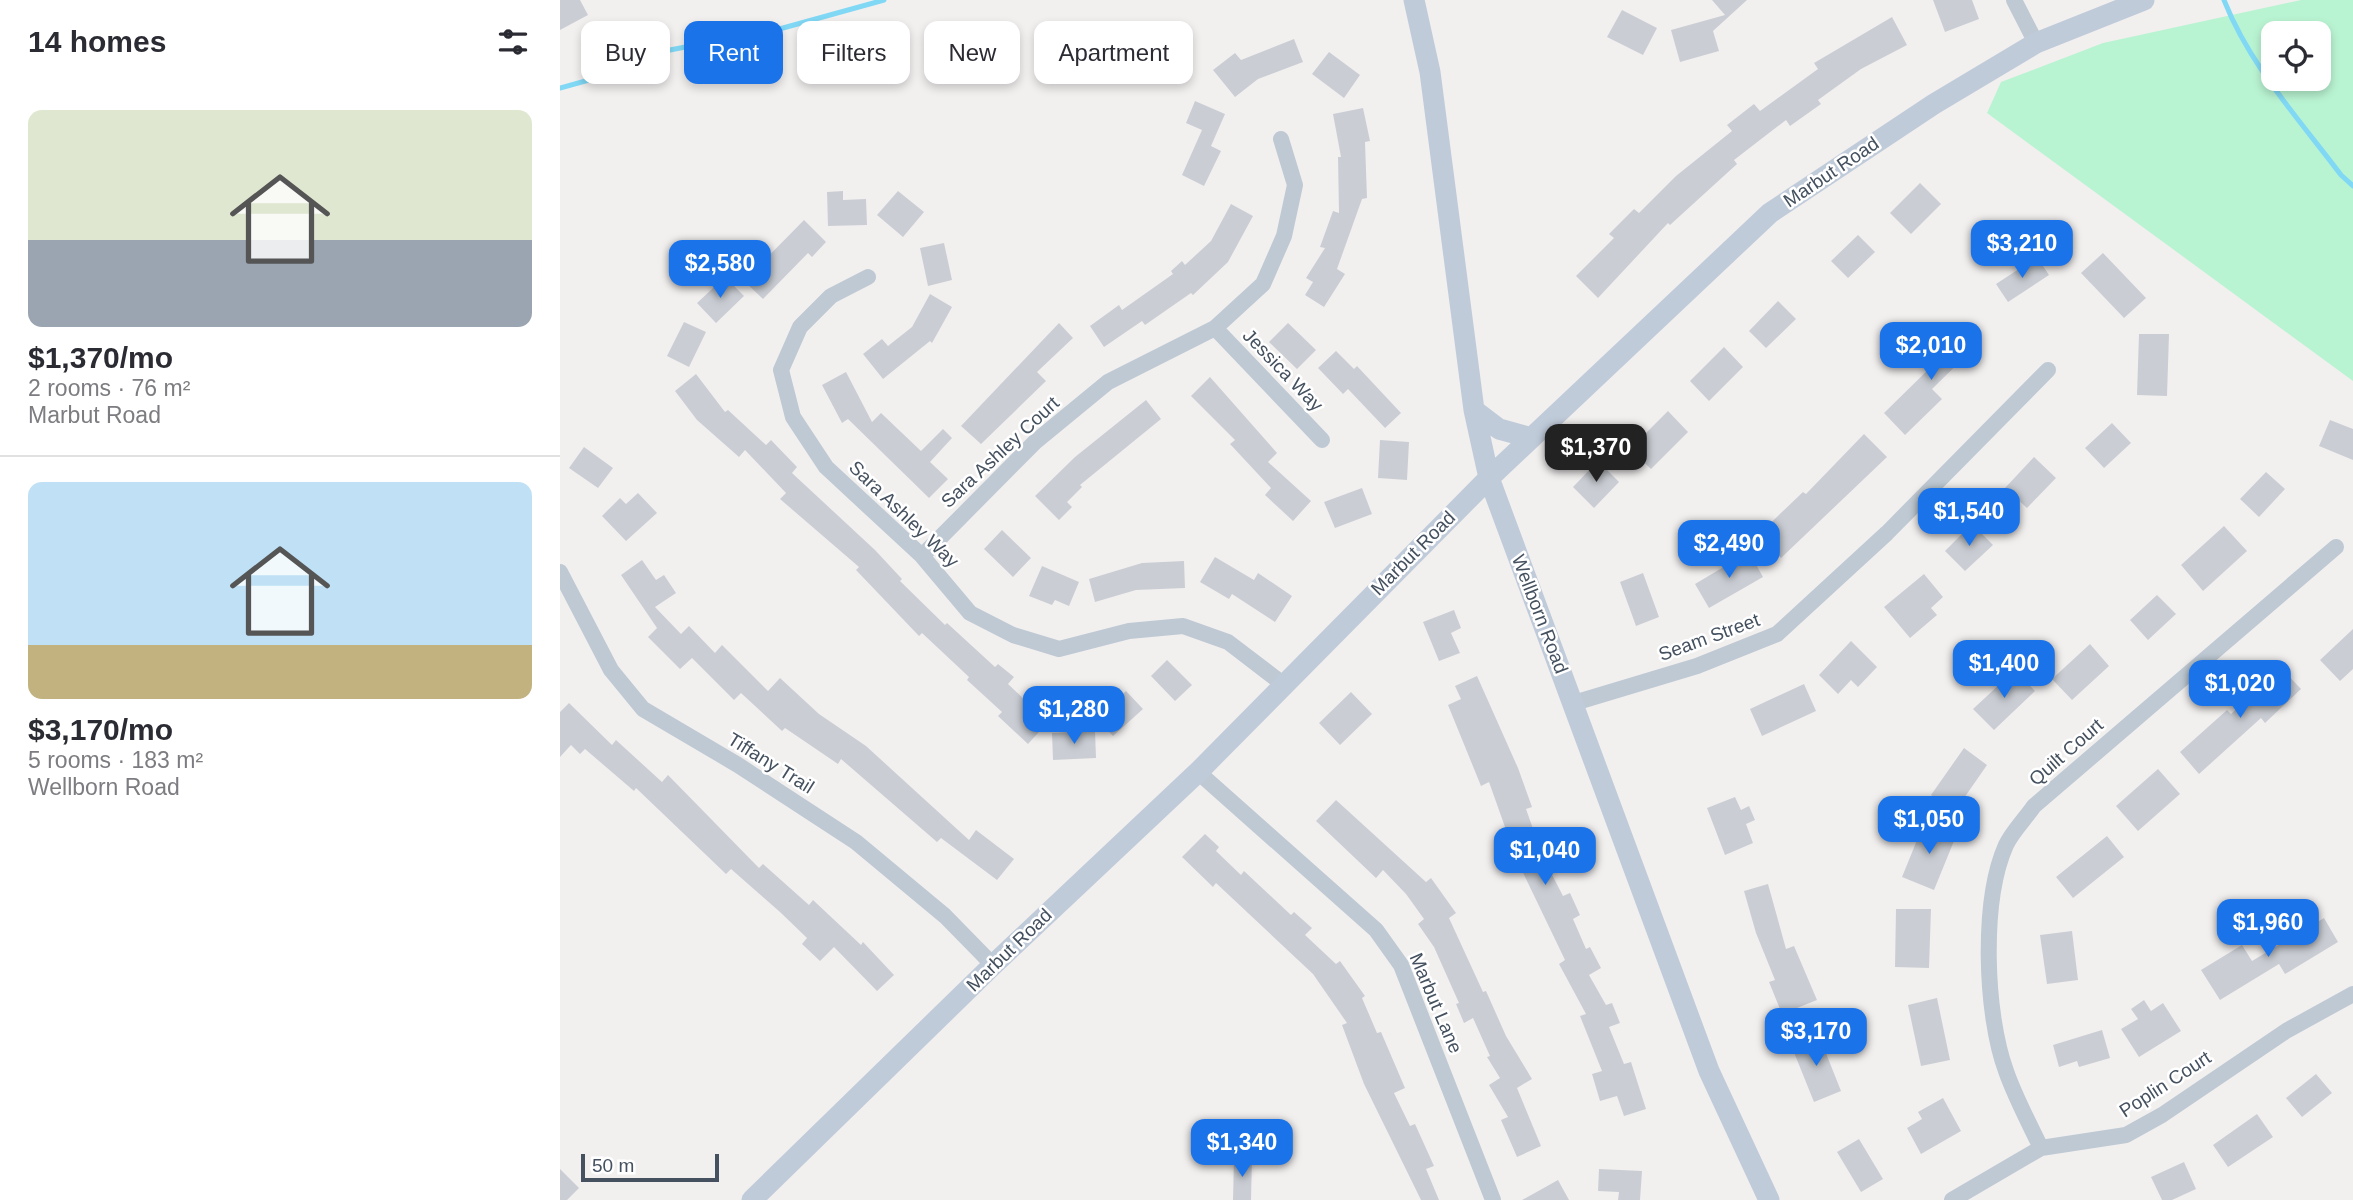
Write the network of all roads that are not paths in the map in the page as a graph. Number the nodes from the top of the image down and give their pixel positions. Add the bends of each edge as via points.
1 (1414, 0) edge
2 (2014, 0) edge
3 (2144, 0) edge
4 (2036, 43) junction
5 (1281, 139) dead end
6 (868, 277) dead end
7 (1215, 328) junction
8 (2048, 370) dead end
9 (1474, 410) junction
10 (1532, 438) junction
11 (1322, 440) dead end
12 (1489, 478) junction
13 (2336, 547) dead end
14 (922, 556) junction
15 (560, 572) edge
16 (1283, 684) junction
17 (1574, 704) junction
18 (1198, 772) junction
19 (993, 965) junction
20 (2353, 994) edge
21 (2041, 1148) junction
22 (752, 1200) edge
23 (1493, 1200) edge
24 (1769, 1200) edge
25 (1952, 1200) edge

1 - 9 street, Wellborn Road via 1430,72
2 - 4 street
3 - 4 street, Marbut Road
4 - 10 street, Marbut Road via 1934,104 1770,213
5 - 7 street, Sara Ashley Court via 1294,185 1284,236 1263,285
6 - 14 street, Sara Ashley Way via 817,307 800,327 781,370 793,417 826,467
7 - 11 street, Jessica Way
7 - 14 street, Sara Ashley Court via 1108,382 1035,442
8 - 17 street, Seam Street via 1887,533 1777,634 1697,666
9 - 10 street via 1499,429
9 - 12 street, Wellborn Road
10 - 12 street, Marbut Road
12 - 16 street, Marbut Road
12 - 17 street, Wellborn Road
13 - 21 street, Quilt Court via 2034,806 2007,844 1991,892 1988,940 1994,1017 2005,1069
14 - 16 street, Sara Ashley Way via 970,613 1013,635 1059,649 1129,631 1183,626 1228,642
15 - 19 street, Tiffany Trail via 611,670 643,709 856,842 945,916
16 - 18 street, Marbut Road
17 - 24 street, Wellborn Road via 1709,1071
18 - 19 street, Marbut Road
18 - 23 street, Marbut Lane via 1376,930 1401,965
19 - 22 street, Marbut Road
20 - 21 street, Poplin Court via 2286,1031 2126,1135
21 - 25 street, Poplin Court

